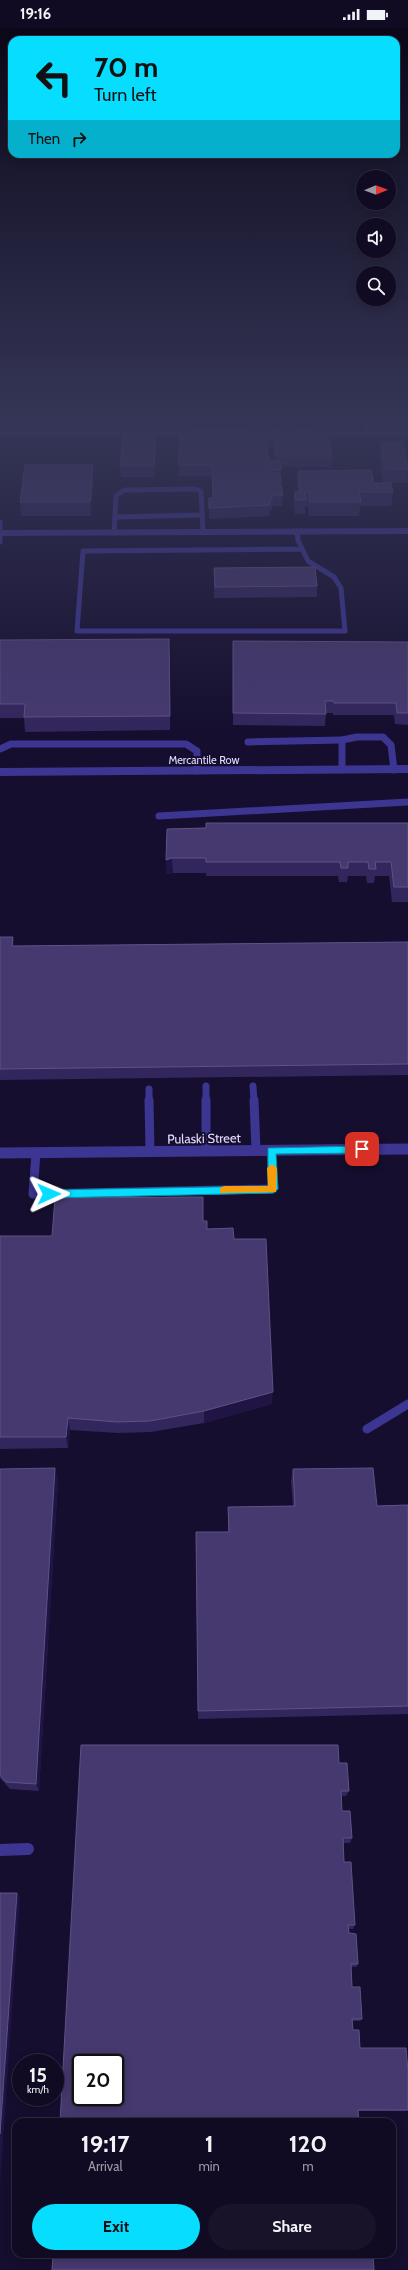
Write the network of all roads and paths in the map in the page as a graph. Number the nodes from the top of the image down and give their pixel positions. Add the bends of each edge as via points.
1 (115, 525) edge
2 (203, 525) edge
3 (297, 531) junction
4 (408, 531) edge
5 (203, 532) junction
6 (1, 533) edge
7 (114, 533) junction
8 (0, 542) edge
9 (302, 549) junction
10 (342, 740) junction
11 (248, 742) dead end
12 (0, 749) edge
13 (408, 769) edge
14 (342, 770) junction
15 (394, 770) junction
16 (197, 771) junction
17 (0, 772) edge
18 (408, 802) edge
19 (159, 816) dead end
20 (206, 1086) dead end
21 (253, 1086) dead end
22 (149, 1089) dead end
23 (408, 1149) edge
24 (256, 1150) junction
25 (271, 1150) junction
26 (150, 1151) junction
27 (206, 1151) junction
28 (36, 1152) junction
29 (0, 1153) edge
30 (408, 1404) edge
31 (367, 1429) dead end
32 (28, 1849) dead end
33 (0, 1850) edge

1 - 7 lane
2 - 5 lane
3 - 4 street
3 - 5 street
3 - 9 lane
5 - 7 street
6 - 7 street
6 - 8 lane
9 - 9 lane via 308,561 334,577 341,588 345,631 76,631 83,551
10 - 11 lane
10 - 14 lane
10 - 15 lane via 352,736 383,737 391,744
12 - 16 lane via 11,744 186,744 197,751
13 - 15 street, Mercantile Row
14 - 15 street, Mercantile Row
14 - 16 street, Mercantile Row
16 - 17 street, Mercantile Row
18 - 19 lane
20 - 27 lane
21 - 24 lane
22 - 26 lane
23 - 25 street, Pulaski Street
24 - 25 street, Pulaski Street
24 - 27 street, Pulaski Street
25 - 28 lane via 273,1189 33,1194
26 - 27 street, Pulaski Street
26 - 28 street, Pulaski Street
28 - 29 street, Pulaski Street
30 - 31 lane
32 - 33 lane

